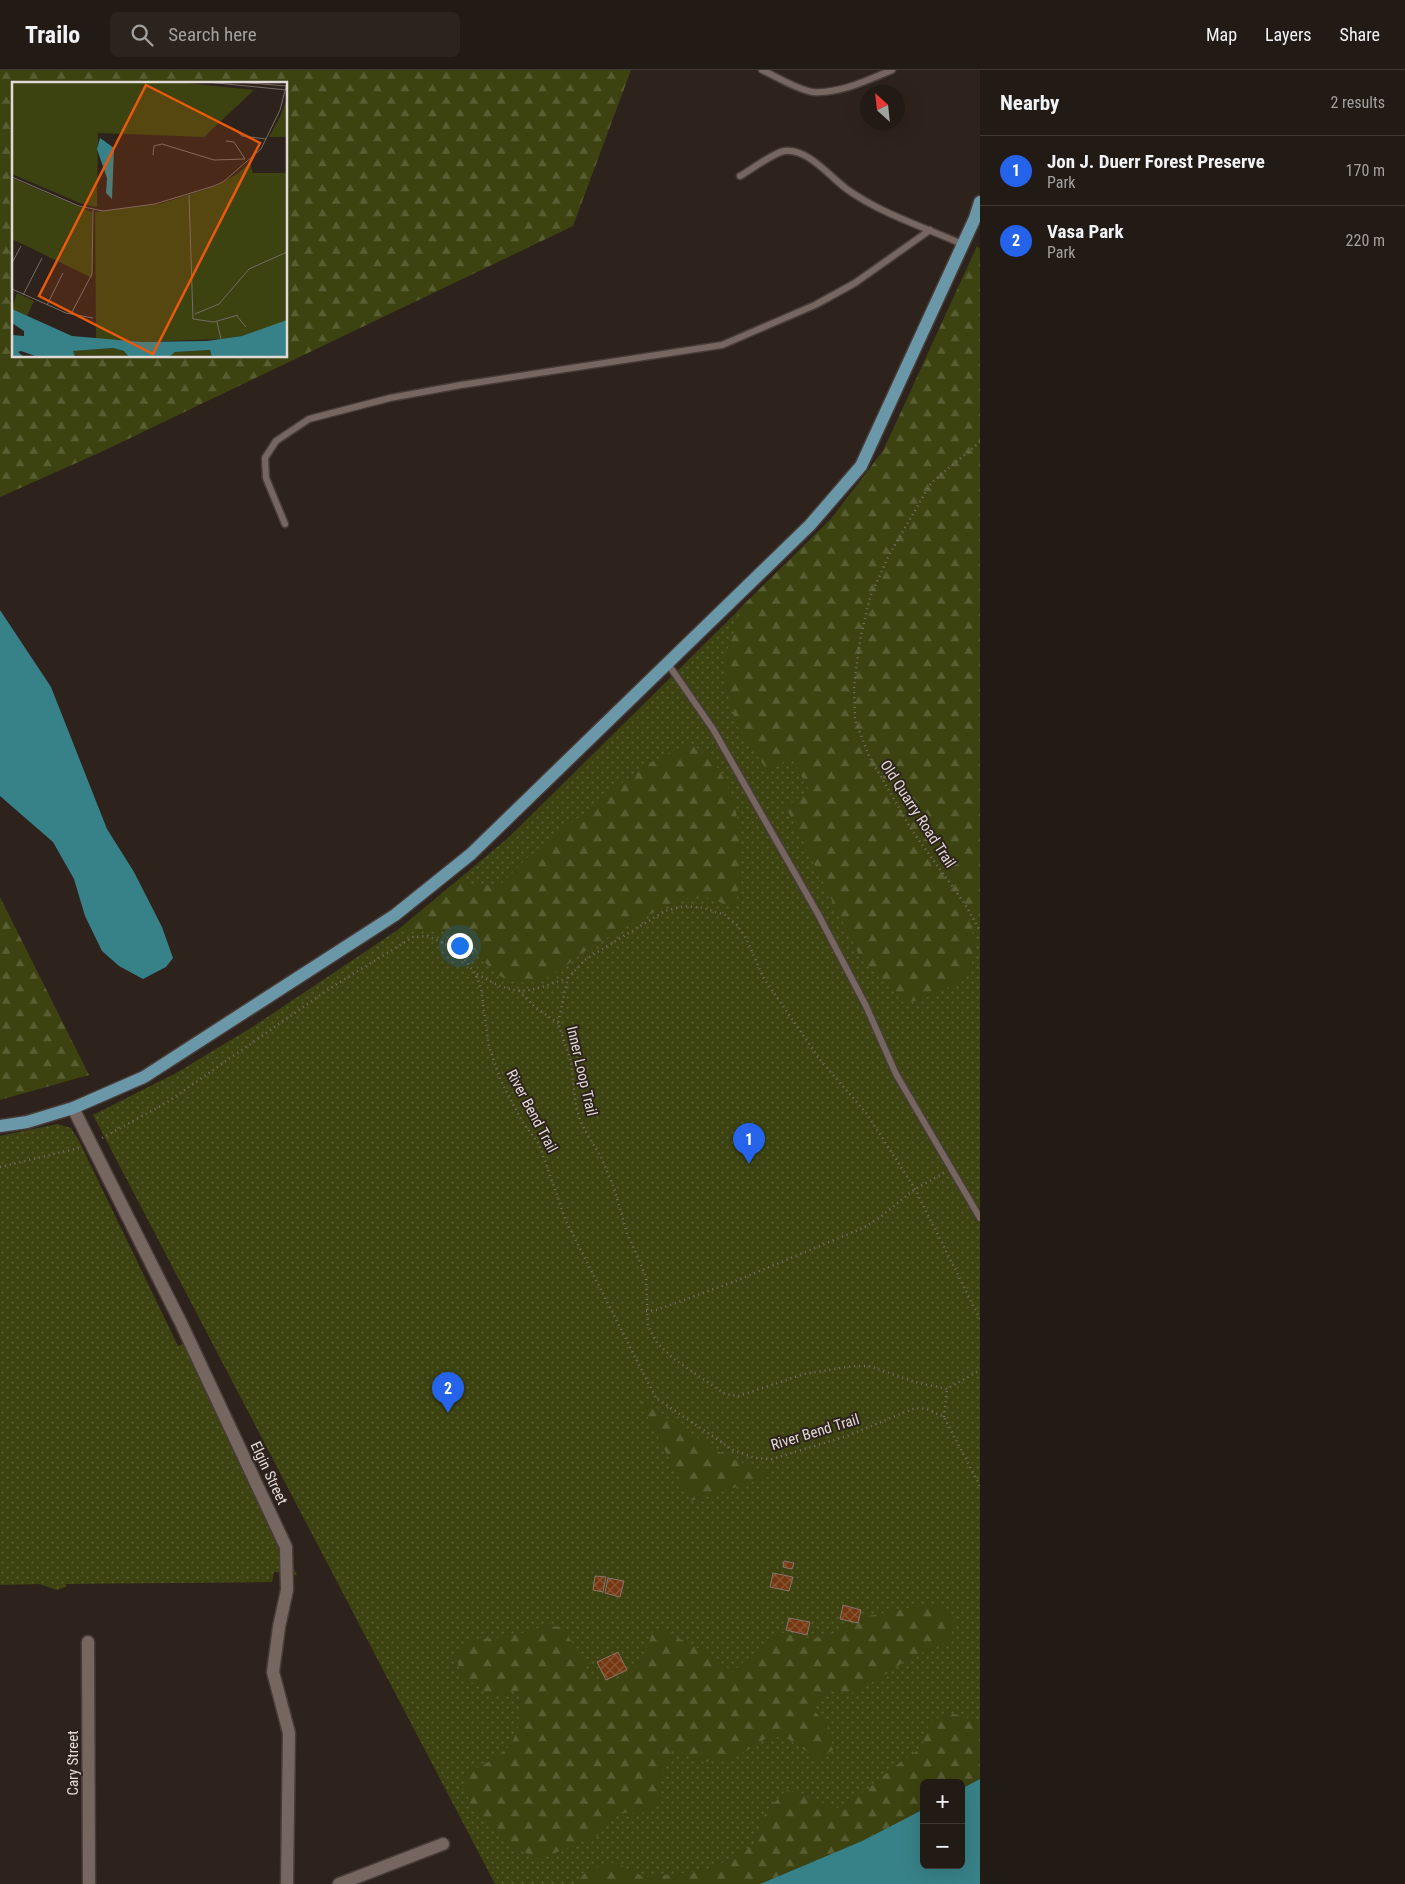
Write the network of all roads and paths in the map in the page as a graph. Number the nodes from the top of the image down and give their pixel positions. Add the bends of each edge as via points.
1 (762, 70) edge
2 (892, 70) edge
3 (740, 176) dead end
4 (980, 202) edge
5 (930, 230) junction
6 (962, 244) junction
7 (980, 442) edge
8 (285, 524) dead end
9 (668, 664) junction
10 (980, 931) edge
11 (476, 973) junction
12 (568, 978) junction
13 (519, 991) junction
14 (558, 1023) junction
15 (73, 1108) junction
16 (0, 1126) edge
17 (91, 1145) junction
18 (0, 1167) edge
19 (952, 1170) junction
20 (915, 1189) junction
21 (980, 1218) edge
22 (646, 1311) junction
23 (980, 1319) edge
24 (980, 1370) edge
25 (947, 1389) junction
26 (944, 1417) junction
27 (980, 1486) edge
28 (88, 1642) dead end
29 (443, 1844) dead end
30 (89, 1884) edge
31 (287, 1884) edge
32 (339, 1884) edge

1 - 2 lane via 811,92 856,84
3 - 5 lane via 783,151 799,153 847,190
4 - 6 main road
5 - 6 lane
5 - 8 lane via 855,283 815,305 722,345 461,384 309,419 276,441 265,458 266,478
6 - 9 main road via 861,466 810,525
7 - 10 path, Old Quarry Road Trail via 931,482 888,556 870,597 854,686 855,720 869,756 913,832 965,904
9 - 15 main road via 471,854 394,915 144,1077
9 - 19 lane via 713,729 818,914 866,1006 896,1074
11 - 13 path via 503,989
11 - 17 path, River Bend Trail via 448,944 428,936 413,937 329,989 166,1103
11 - 26 path, River Bend Trail via 489,1047 501,1082 523,1123 539,1144 566,1221 656,1398 733,1450 755,1458 772,1459 847,1436 915,1408 927,1409
12 - 13 path via 541,988
12 - 14 path, Inner Loop Trail
12 - 20 path via 586,959 665,912 685,906 725,915 746,938 763,977 821,1061 867,1114
13 - 14 path
14 - 22 path, Inner Loop Trail via 571,1062 576,1108 614,1188 626,1233 646,1278
15 - 16 main road via 27,1122
15 - 17 street, Elgin Street
17 - 18 path, River Bend Trail
17 - 31 street, Elgin Street via 181,1322 286,1547 287,1590 274,1672 289,1733
19 - 20 path
19 - 21 lane
20 - 22 path via 863,1228 738,1280 657,1310
20 - 23 path
22 - 25 path, Inner Loop Trail via 648,1326 657,1343 674,1359 725,1394 738,1396 804,1374 853,1366 869,1366
24 - 25 path
25 - 26 path
26 - 27 path
28 - 30 street, Cary Street
29 - 32 street

